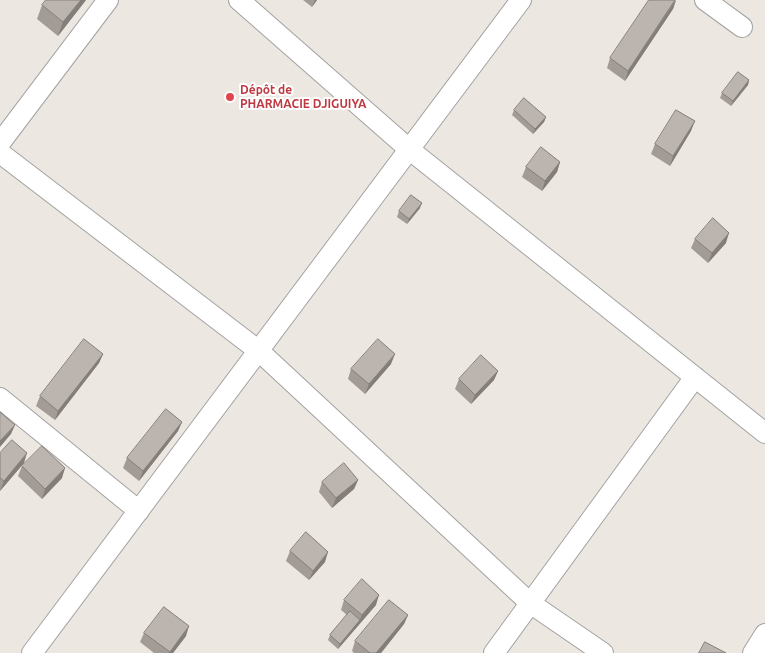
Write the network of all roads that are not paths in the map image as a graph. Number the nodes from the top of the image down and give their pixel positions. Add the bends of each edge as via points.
1 (108, 0) edge
2 (239, 0) edge
3 (521, 0) edge
4 (705, 0) edge
5 (742, 27) dead end
6 (0, 143) edge
7 (410, 150) junction
8 (0, 153) edge
9 (259, 351) junction
10 (695, 377) junction
11 (0, 398) edge
12 (765, 433) edge
13 (139, 511) junction
14 (530, 603) junction
15 (765, 634) edge
16 (32, 653) edge
17 (494, 653) edge
18 (603, 653) edge
19 (753, 653) edge

1 - 6 street
2 - 7 street
3 - 7 street
4 - 5 street
7 - 9 street
7 - 10 street
8 - 9 street
9 - 13 street
9 - 14 street
10 - 12 street
10 - 14 street
11 - 13 street
13 - 16 street
14 - 17 street
14 - 18 street
15 - 19 street

